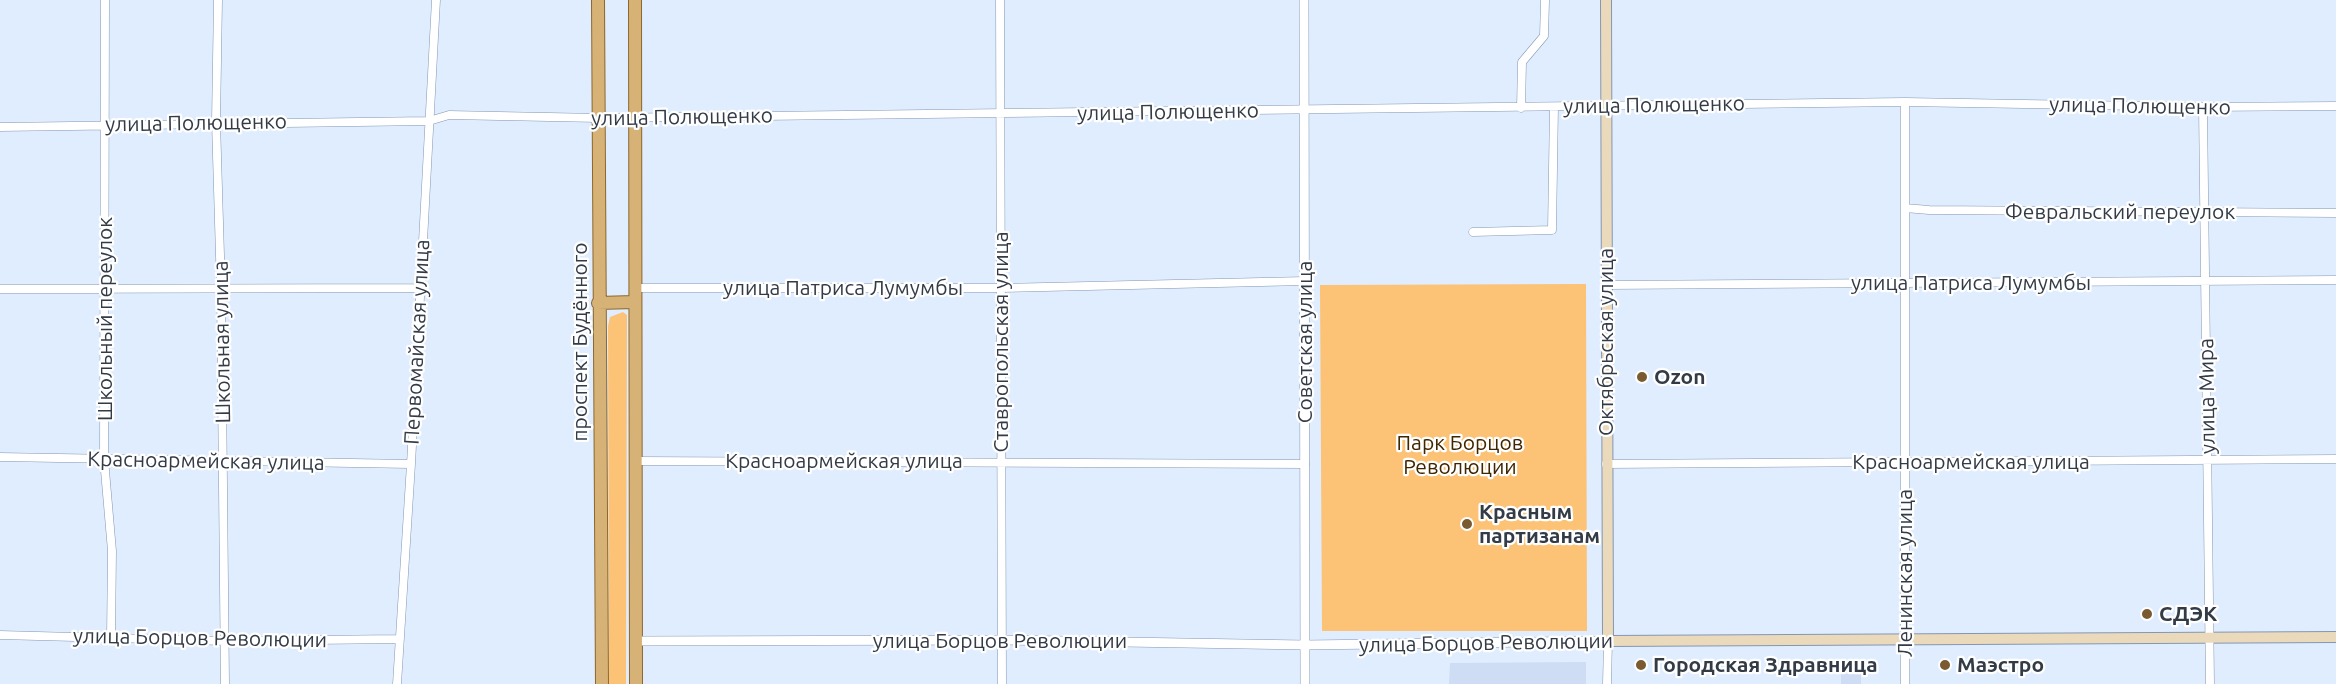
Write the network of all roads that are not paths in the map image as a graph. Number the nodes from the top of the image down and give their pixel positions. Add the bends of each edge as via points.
1 (105, 0) edge
2 (218, 0) edge
3 (436, 0) edge
4 (598, 0) edge
5 (635, 0) edge
6 (1000, 0) edge
7 (1304, 0) edge
8 (1606, 0) edge
9 (1545, 1) edge
10 (1905, 102) junction
11 (1606, 106) junction
12 (2336, 106) edge
13 (1554, 107) junction
14 (2203, 107) junction
15 (1521, 108) junction
16 (1305, 110) junction
17 (1000, 114) junction
18 (634, 117) junction
19 (599, 118) junction
20 (429, 121) junction
21 (216, 122) junction
22 (105, 124) junction
23 (0, 127) edge
24 (1905, 208) junction
25 (2203, 213) junction
26 (2336, 213) edge
27 (1473, 232) dead end
28 (2336, 280) edge
29 (1305, 281) junction
30 (2204, 282) junction
31 (1904, 284) junction
32 (1606, 285) junction
33 (420, 288) junction
34 (634, 288) junction
35 (1001, 288) junction
36 (0, 289) edge
37 (106, 289) junction
38 (221, 289) junction
39 (634, 302) junction
40 (598, 303) junction
41 (0, 457) edge
42 (104, 459) junction
43 (2336, 459) edge
44 (223, 460) junction
45 (2208, 460) junction
46 (635, 461) junction
47 (1002, 461) junction
48 (1905, 463) junction
49 (411, 464) junction
50 (1305, 464) junction
51 (1605, 464) junction
52 (0, 635) edge
53 (2336, 637) edge
54 (111, 638) junction
55 (2209, 638) junction
56 (399, 639) junction
57 (1904, 639) junction
58 (1003, 640) junction
59 (225, 641) junction
60 (636, 641) junction
61 (1608, 641) junction
62 (1305, 645) junction
63 (225, 684) edge
64 (397, 684) edge
65 (602, 684) edge
66 (636, 684) edge
67 (1002, 684) edge
68 (1305, 684) edge
69 (1607, 684) edge
70 (1905, 684) edge
71 (2210, 684) edge

1 - 22 street, Школьный переулок
2 - 21 street, Школьная улица
3 - 20 street, Первомайская улица
4 - 19 main road, проспект Будённого
5 - 18 main road
6 - 17 street, Ставропольская улица
7 - 16 street, Советская улица
8 - 11 main road, Октябрьская улица
9 - 15 street via 1544,36 1522,62
10 - 11 street, улица Полющенко
10 - 14 street, улица Полющенко
10 - 24 street, Ленинская улица
11 - 13 street, улица Полющенко
11 - 32 main road, Октябрьская улица
12 - 14 street, улица Полющенко
13 - 15 street, улица Полющенко
13 - 27 street via 1552,230
14 - 25 street, улица Мира
15 - 16 street, улица Полющенко
16 - 17 street, улица Полющенко
16 - 29 street, Советская улица
17 - 18 street, улица Полющенко
17 - 35 street, Ставропольская улица
18 - 19 street, улица Полющенко
18 - 34 main road
19 - 20 street, улица Полющенко via 449,116
19 - 40 main road, проспект Будённого
20 - 21 street, улица Полющенко
20 - 33 street, Первомайская улица
21 - 22 street, улица Полющенко
21 - 38 street, Школьная улица
22 - 23 street, улица Полющенко
22 - 37 street, Школьный переулок
24 - 25 street, Февральский переулок
24 - 31 street, Ленинская улица
25 - 26 street, Февральский переулок
25 - 30 street, улица Мира
28 - 30 street, улица Патриса Лумумбы
29 - 35 street, улица Патриса Лумумбы
29 - 50 street, Советская улица
30 - 31 street, улица Патриса Лумумбы
30 - 45 street, улица Мира
31 - 32 street, улица Патриса Лумумбы
31 - 48 street, Ленинская улица
32 - 51 main road, Октябрьская улица
33 - 38 street
33 - 49 street, Первомайская улица
34 - 35 street, улица Патриса Лумумбы
34 - 39 main road
35 - 47 street, Ставропольская улица
36 - 37 street
37 - 38 street
37 - 42 street, Школьный переулок
38 - 44 street, Школьная улица
39 - 40 main road
39 - 46 main road
40 - 65 main road, проспект Будённого
41 - 42 street, Красноармейская улица
42 - 44 street, Красноармейская улица
42 - 54 street, Школьный переулок via 112,551
43 - 45 street, Красноармейская улица
44 - 49 street, Красноармейская улица
44 - 59 street, Школьная улица
45 - 48 street, Красноармейская улица
45 - 55 street, улица Мира
46 - 47 street, Красноармейская улица
46 - 60 main road
47 - 50 street, Красноармейская улица
47 - 58 street, Ставропольская улица
48 - 51 street, Красноармейская улица
48 - 57 street, Ленинская улица
49 - 56 street, Первомайская улица
50 - 62 street, Советская улица
51 - 61 main road, Октябрьская улица
52 - 54 street, улица Борцов Революции
53 - 55 main road, улица Борцов Революции
54 - 59 street, улица Борцов Революции
55 - 57 main road, улица Борцов Революции
55 - 71 street, улица Мира
56 - 59 street, улица Борцов Революции
56 - 64 street, Первомайская улица
57 - 61 main road, улица Борцов Революции
57 - 70 street, Ленинская улица
58 - 60 street, улица Борцов Революции
58 - 62 street, улица Борцов Революции
58 - 67 street, Ставропольская улица
59 - 63 street, Школьная улица
60 - 66 main road
61 - 62 street, улица Борцов Революции
61 - 69 street, Октябрьская улица
62 - 68 street, Советская улица

